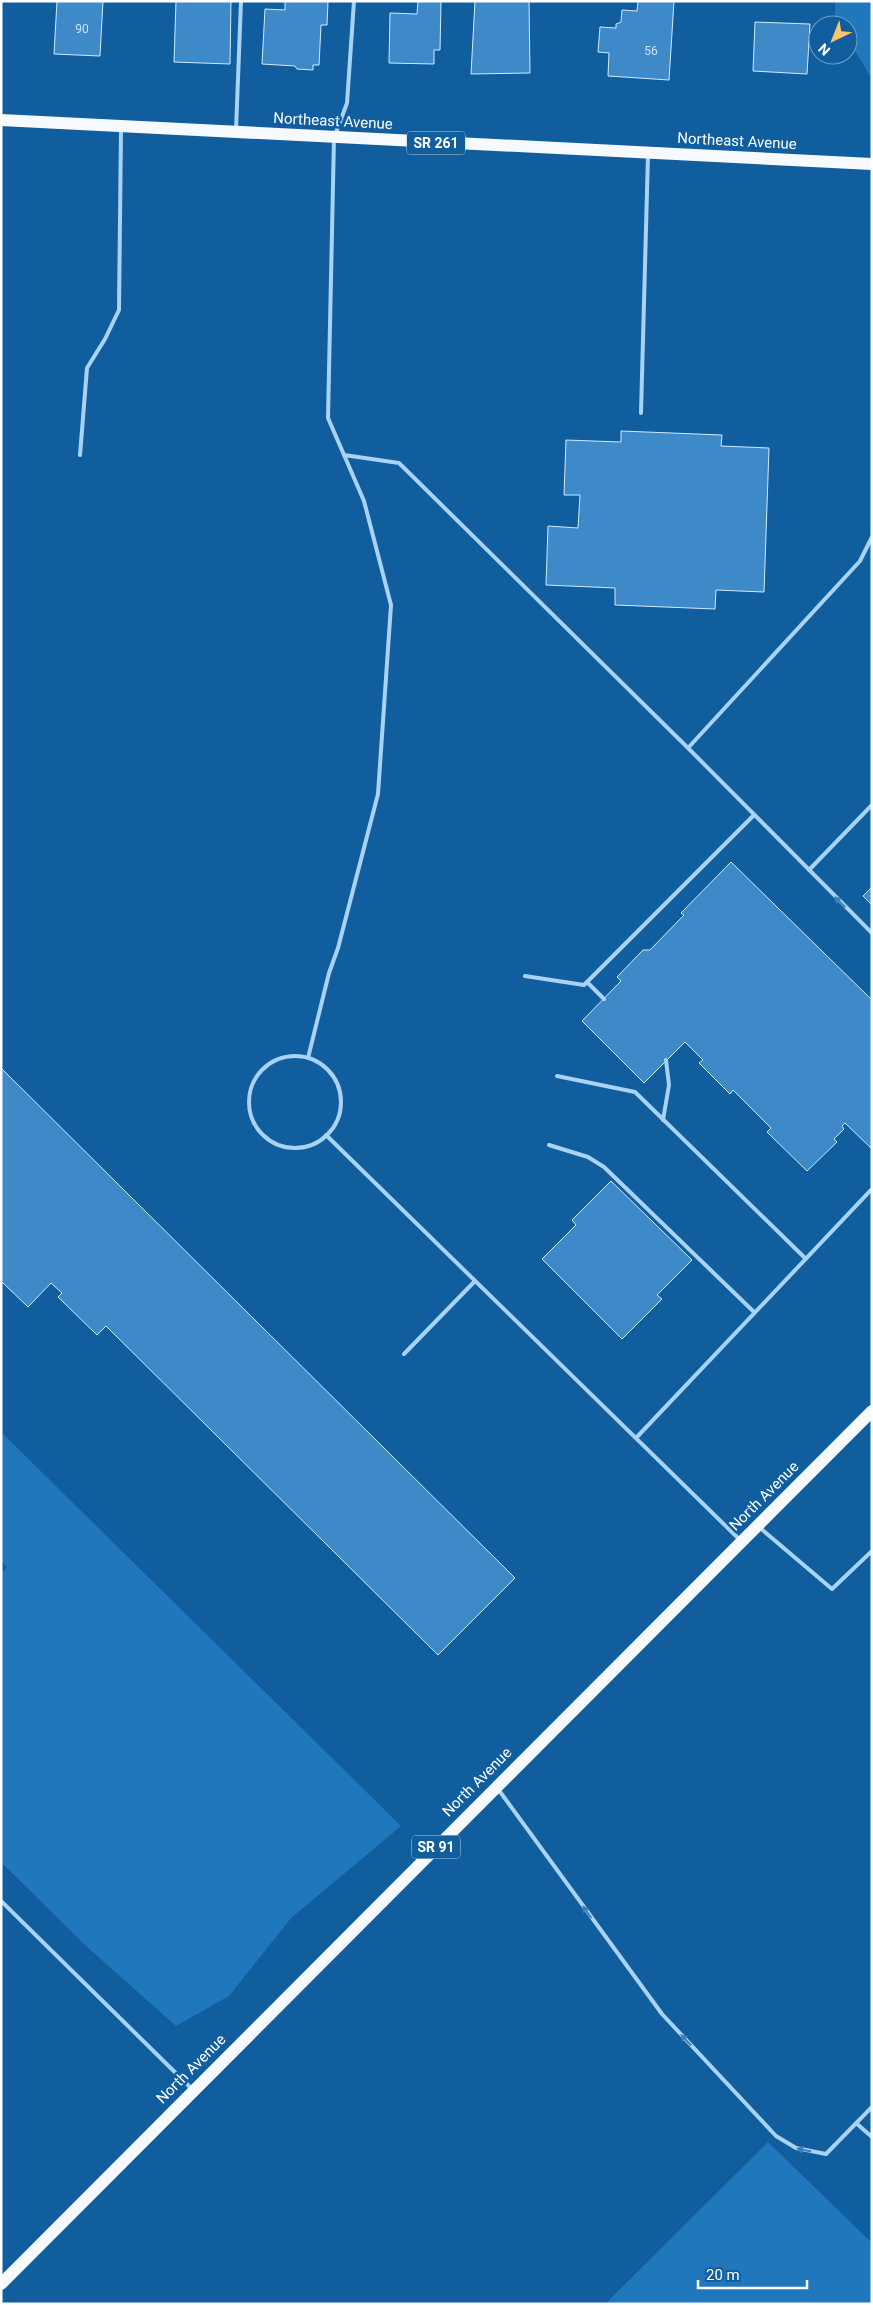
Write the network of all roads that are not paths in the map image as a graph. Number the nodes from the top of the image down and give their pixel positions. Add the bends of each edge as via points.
1 (241, 1) edge
2 (354, 1) edge
3 (1, 120) edge
4 (121, 126) junction
5 (236, 132) junction
6 (334, 138) junction
7 (648, 153) junction
8 (872, 164) edge
9 (641, 413) dead end
10 (80, 455) dead end
11 (344, 455) junction
12 (872, 537) edge
13 (868, 545) junction
14 (872, 550) edge
15 (688, 748) junction
16 (872, 805) edge
17 (754, 815) junction
18 (809, 870) junction
19 (872, 933) edge
20 (525, 976) dead end
21 (587, 982) junction
22 (604, 999) dead end
23 (308, 1058) junction
24 (666, 1060) dead end
25 (557, 1076) dead end
26 (663, 1120) junction
27 (326, 1135) junction
28 (549, 1146) dead end
29 (872, 1189) edge
30 (805, 1258) junction
31 (474, 1281) junction
32 (754, 1312) junction
33 (404, 1354) dead end
34 (872, 1411) edge
35 (636, 1438) junction
36 (757, 1525) junction
37 (741, 1541) junction
38 (872, 1551) edge
39 (496, 1787) junction
40 (1, 1901) edge
41 (193, 2090) junction
42 (872, 2107) edge
43 (856, 2123) junction
44 (872, 2137) edge
45 (1, 2284) edge

1 - 5 lane
2 - 6 lane via 347,103
3 - 4 main road, Northeast Avenue / SR 261
4 - 5 main road, Northeast Avenue / SR 261
4 - 10 lane via 119,310 87,368
5 - 6 main road, Northeast Avenue / SR 261
6 - 7 main road, Northeast Avenue / SR 261
6 - 11 lane via 328,418
7 - 8 main road, Northeast Avenue / SR 261
7 - 9 lane
11 - 15 lane via 399,463
11 - 23 lane via 364,501 392,605 378,794
12 - 13 lane
13 - 14 lane
13 - 15 lane via 860,561
15 - 17 lane
16 - 18 lane
17 - 18 lane
17 - 21 lane
19 -> 18 lane
20 - 21 lane via 584,985
21 - 22 lane
23 - 27 lane via 324,1066 334,1076 340,1090 338,1119
23 - 27 lane via 280,1058 266,1066 250,1092 250,1107 254,1122 277,1144 291,1148 306,1146
24 - 26 lane via 669,1085
25 - 26 lane via 635,1092
26 - 30 lane
27 - 31 lane
28 - 32 lane via 588,1157 604,1167
29 - 30 lane
30 - 32 lane
31 - 33 lane
31 - 35 lane
32 - 35 lane
34 - 36 main road, North Avenue / SR 91
35 - 37 lane
36 - 37 main road, North Avenue / SR 91
36 - 38 lane via 832,1589
37 - 39 main road, North Avenue / SR 91
39 - 41 main road, North Avenue / SR 91
43 -> 39 lane via 826,2154 796,2148 776,2136 662,2014
40 - 41 lane
41 - 45 main road, North Avenue / SR 91
42 - 43 lane
43 - 44 lane

